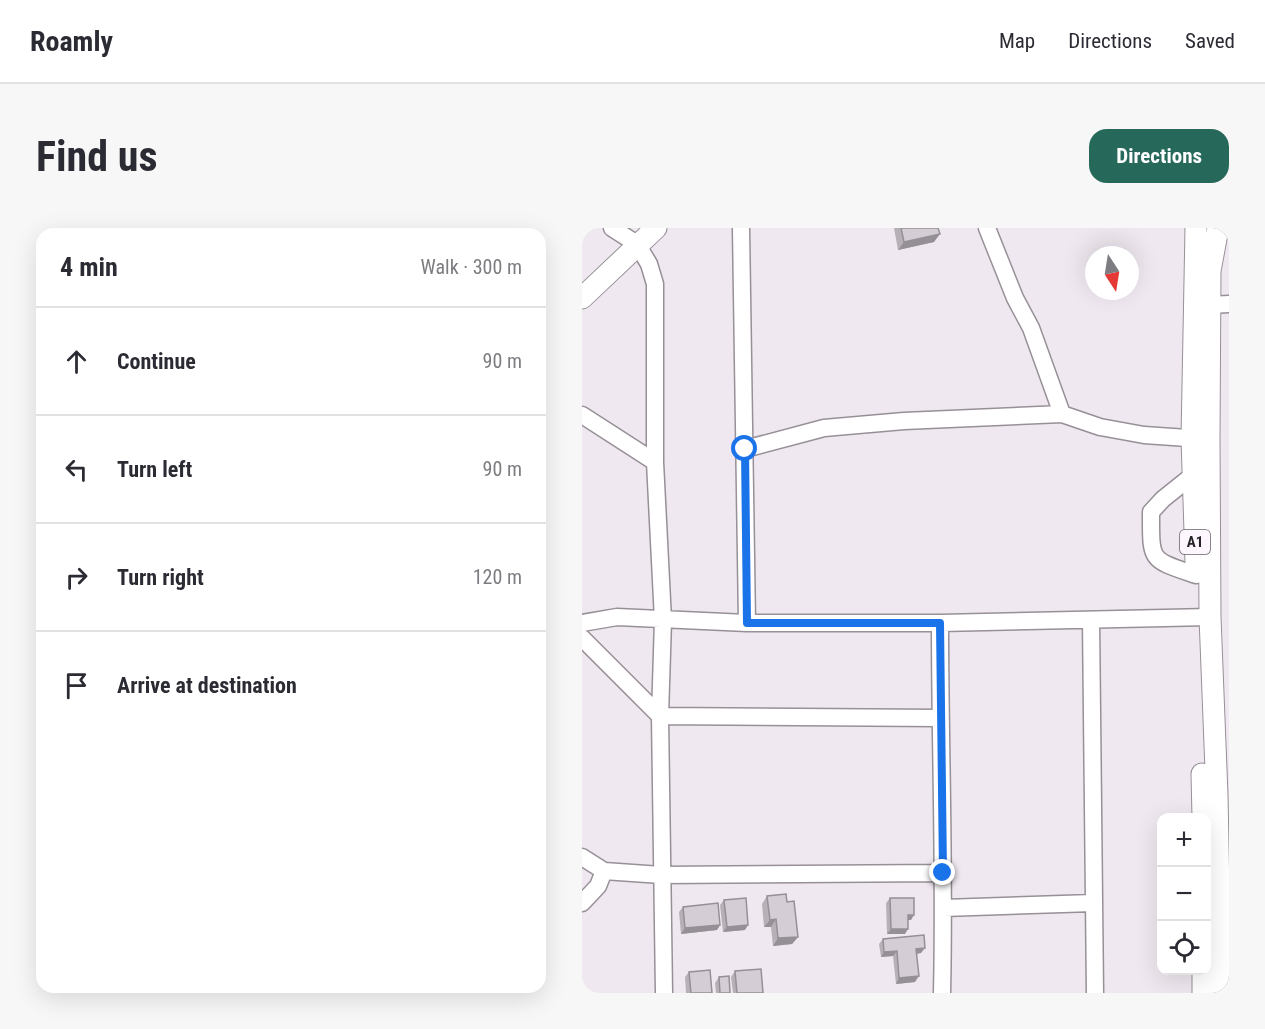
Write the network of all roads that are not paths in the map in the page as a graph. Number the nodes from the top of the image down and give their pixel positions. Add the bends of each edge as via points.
1 (612, 228) edge
2 (656, 228) edge
3 (741, 228) edge
4 (987, 228) edge
5 (1196, 228) edge
6 (1218, 228) edge
7 (637, 244) junction
8 (582, 298) edge
9 (1219, 304) edge
10 (1062, 414) junction
11 (582, 415) edge
12 (1200, 439) junction
13 (745, 449) junction
14 (655, 462) junction
15 (1193, 475) junction
16 (1196, 575) junction
17 (1204, 617) junction
18 (663, 620) junction
19 (1091, 620) junction
20 (582, 623) edge
21 (747, 623) junction
22 (940, 623) junction
23 (582, 638) edge
24 (660, 716) junction
25 (940, 718) junction
26 (1216, 794) edge
27 (1206, 813) edge
28 (582, 857) edge
29 (604, 870) junction
30 (943, 873) junction
31 (661, 875) junction
32 (582, 903) edge
33 (1093, 903) junction
34 (944, 908) junction
35 (1218, 931) edge
36 (1203, 975) edge
37 (664, 993) edge
38 (942, 993) edge
39 (1095, 993) edge
40 (1203, 993) edge
41 (1221, 993) edge

1 - 7 street
2 - 7 main road
3 - 13 street
4 - 10 street via 1031,327
5 - 12 main road, A1
6 - 9 main road, A1 via 1210,271
7 - 8 main road
7 - 14 street via 655,284
9 - 12 main road, A1
10 - 12 street via 1100,427 1144,435
10 - 13 street via 824,428
11 - 14 street
12 - 15 main road, A1
12 - 17 main road, A1
13 - 21 street
14 - 18 street
15 - 16 main road, A1
15 - 16 street via 1151,512 1151,549 1161,563
16 - 17 main road, A1
17 - 19 street
17 - 26 main road, A1
18 - 20 street via 617,617
18 - 21 street
18 - 24 street
19 - 22 street
19 - 33 street
21 - 22 street
22 - 25 street
23 - 24 street
24 - 25 street
24 - 31 street
25 - 30 street
26 - 27 main road, A1
26 - 35 main road, A1
28 - 29 street
29 - 31 street
29 - 32 street via 598,886
30 - 31 street
30 - 34 street
31 - 37 street
33 - 34 street
33 - 39 street
34 - 38 street
35 - 41 main road, A1
36 - 40 main road

